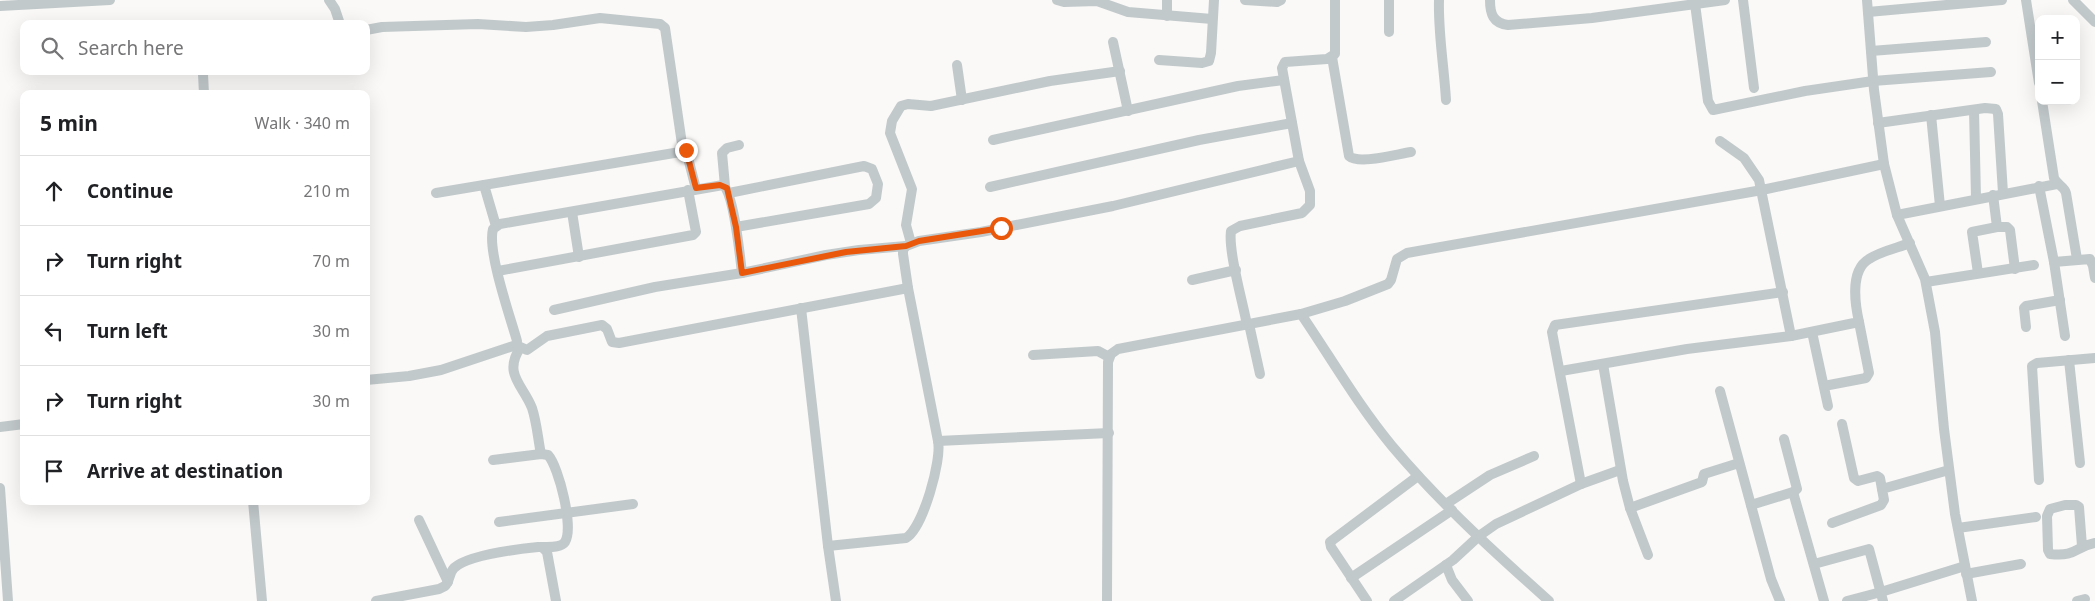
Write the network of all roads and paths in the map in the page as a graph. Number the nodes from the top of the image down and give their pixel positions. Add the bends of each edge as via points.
1 (110, 0) edge
2 (329, 0) edge
3 (1057, 0) edge
4 (1167, 0) edge
5 (1214, 0) edge
6 (1246, 0) edge
7 (1282, 0) edge
8 (1335, 0) edge
9 (1389, 0) edge
10 (1439, 0) edge
11 (1490, 0) edge
12 (1725, 0) edge
13 (1743, 0) edge
14 (1867, 0) edge
15 (2002, 0) edge
16 (2026, 0) edge
17 (2073, 0) edge
18 (1695, 4) junction
19 (0, 6) edge
20 (1868, 12) junction
21 (1167, 16) junction
22 (1212, 19) junction
23 (2094, 19) edge
24 (339, 20) edge
25 (370, 29) edge
26 (1389, 32) dead end
27 (1113, 42) dead end
28 (1986, 42) dead end
29 (1871, 51) junction
30 (1332, 57) junction
31 (1159, 60) dead end
32 (2035, 60) edge
33 (957, 65) dead end
34 (1120, 71) junction
35 (1991, 72) dead end
36 (203, 75) edge
37 (1284, 80) junction
38 (1873, 81) junction
39 (1754, 88) dead end
40 (204, 90) edge
41 (962, 100) junction
42 (1446, 100) dead end
43 (2043, 105) edge
44 (1974, 110) junction
45 (1128, 111) junction
46 (1931, 115) junction
47 (1292, 123) junction
48 (1878, 123) junction
49 (994, 140) dead end
50 (1720, 141) dead end
51 (739, 145) dead end
52 (686, 150) dead end
53 (1411, 152) dead end
54 (1299, 161) junction
55 (1884, 164) junction
56 (2057, 184) junction
57 (484, 185) junction
58 (2039, 186) junction
59 (990, 187) dead end
60 (692, 189) junction
61 (727, 189) junction
62 (1762, 190) junction
63 (436, 193) dead end
64 (1998, 194) junction
65 (1976, 198) junction
66 (1940, 206) junction
67 (572, 212) junction
68 (1897, 215) junction
69 (496, 226) junction
70 (736, 227) junction
71 (1997, 227) junction
72 (1910, 243) junction
73 (909, 244) junction
74 (579, 257) junction
75 (2077, 259) junction
76 (2054, 262) junction
77 (2034, 265) dead end
78 (2016, 269) junction
79 (1236, 270) junction
80 (498, 271) junction
81 (742, 273) junction
82 (1978, 273) junction
83 (2095, 278) edge
84 (1192, 280) dead end
85 (1926, 282) junction
86 (908, 288) junction
87 (1783, 292) junction
88 (2060, 300) junction
89 (801, 308) junction
90 (554, 310) dead end
91 (1301, 314) junction
92 (1860, 322) junction
93 (1248, 324) junction
94 (2026, 326) dead end
95 (1812, 332) junction
96 (1791, 336) junction
97 (2065, 336) dead end
98 (518, 346) junction
99 (1033, 355) dead end
100 (1109, 357) junction
101 (2095, 358) edge
102 (2069, 360) junction
103 (1603, 364) junction
104 (1560, 371) junction
105 (1260, 374) dead end
106 (370, 380) edge
107 (1824, 386) junction
108 (1720, 391) dead end
109 (1828, 406) dead end
110 (20, 424) edge
111 (1842, 424) dead end
112 (0, 427) edge
113 (1109, 433) junction
114 (1784, 439) dead end
115 (938, 441) junction
116 (541, 454) junction
117 (1534, 456) dead end
118 (493, 460) dead end
119 (1739, 463) junction
120 (2080, 463) dead end
121 (1620, 470) junction
122 (1948, 470) junction
123 (1418, 476) junction
124 (2039, 480) dead end
125 (1581, 484) junction
126 (0, 488) edge
127 (1882, 489) junction
128 (1794, 492) junction
129 (633, 504) dead end
130 (253, 505) edge
131 (1751, 505) junction
132 (1449, 507) junction
133 (1630, 508) junction
134 (565, 512) junction
135 (2036, 517) dead end
136 (419, 520) dead end
137 (499, 522) dead end
138 (1832, 523) dead end
139 (1958, 528) junction
140 (1478, 536) junction
141 (2095, 543) edge
142 (828, 546) junction
143 (2082, 546) junction
144 (542, 547) junction
145 (1648, 554) dead end
146 (1814, 564) junction
147 (2022, 564) dead end
148 (1446, 565) junction
149 (1966, 570) junction
150 (1351, 578) junction
151 (448, 582) junction
152 (1882, 597) edge
153 (8, 601) edge
154 (262, 601) edge
155 (376, 601) edge
156 (556, 601) edge
157 (836, 601) edge
158 (1107, 601) edge
159 (1367, 601) edge
160 (1394, 601) edge
161 (1468, 601) edge
162 (1549, 601) edge
163 (1780, 601) edge
164 (1824, 601) edge
165 (1847, 601) edge
166 (1972, 601) edge

1 - 19 street
2 - 24 street
3 - 21 street via 1097,1 1128,12
4 - 21 street
5 - 22 street
6 - 7 street
8 - 30 street via 1336,49
9 - 26 street
10 - 42 street via 1438,24
11 - 18 street via 1496,22 1508,25
12 - 18 street
13 - 39 street
14 - 20 street
15 - 20 street
16 - 32 street
17 - 23 street
18 - 38 street via 1708,101 1714,110
20 - 29 street
21 - 22 street
22 - 31 street via 1209,61
25 - 57 street via 478,24 526,27 600,18 663,26 682,144 680,152
27 - 34 street
28 - 29 street
29 - 38 street
30 - 37 street via 1320,61 1285,62 1282,68
30 - 53 street via 1349,156 1363,160
33 - 41 street
34 - 41 street via 1050,81
34 - 45 street
35 - 38 street
36 - 40 street
37 - 45 street via 1238,86
37 - 47 street
38 - 48 street
41 - 73 street via 927,106 904,104 892,121 891,138 912,189 906,225
43 - 56 street
44 - 46 street
44 - 64 street via 1994,108 1998,111
44 - 65 street
45 - 49 street
46 - 48 street
46 - 66 street
47 - 54 street
47 - 59 street via 1199,140
48 - 55 street
50 - 62 street via 1744,158
51 - 61 street via 722,153
52 - 60 street
54 - 73 street via 1113,206
54 - 79 street via 1310,191 1310,205 1302,213 1234,228 1230,237
55 - 62 street
55 - 68 street
56 - 58 street
56 - 75 street via 2064,187 2066,193
57 - 63 street
57 - 69 street
58 - 64 street
58 - 76 street
60 - 61 street via 720,185
60 - 67 street
60 - 74 street via 696,232 693,236
61 - 70 street
61 - 70 street via 864,166 872,169 877,179 876,198 869,204
62 - 87 street
62 - 91 street via 1407,253 1397,259 1388,284
64 - 65 street
64 - 71 street
65 - 66 street
66 - 68 street
67 - 69 street
67 - 74 street
68 - 72 street
69 - 80 street via 492,236
70 - 81 street
71 - 78 street via 2010,230
71 - 82 street via 1972,232
72 - 85 street
72 - 92 street via 1870,258 1861,267 1856,295
73 - 81 street via 846,252
73 - 86 street via 903,254
74 - 80 street
75 - 76 street
75 - 83 street via 2086,258 2092,262
76 - 88 street
77 - 78 street
78 - 82 street
79 - 84 street
79 - 93 street
80 - 98 street
81 - 90 street via 655,287
82 - 85 street
85 - 122 street via 1935,332
86 - 89 street
86 - 115 street
87 - 96 street
87 - 104 street via 1555,326 1552,332
88 - 94 street via 2026,306
88 - 97 street
89 - 98 street via 619,343 612,342 605,327 598,325 544,337 530,349
89 - 142 street
91 - 93 street
91 - 123 street via 1385,437
92 - 95 street
92 - 107 street via 1869,373 1866,378
93 - 100 street via 1118,349
93 - 105 street
95 - 96 street
95 - 107 street
96 - 103 street
98 - 106 street via 441,370
98 - 116 street via 513,370 532,408
99 - 100 street via 1098,351
100 - 113 street
101 - 102 street
102 - 120 street
102 - 124 street via 2032,366
103 - 104 street
103 - 121 street
104 - 125 street
107 - 109 street
108 - 119 street
110 - 112 street
111 - 127 street via 1854,478 1858,481 1877,476
113 - 115 street
113 - 158 street
114 - 128 street via 1797,484
115 - 142 street via 940,454 935,474 910,536
116 - 118 street
116 - 134 street via 550,456 560,480
117 - 132 street via 1490,475
119 - 131 street
119 - 133 street via 1704,474 1702,482
121 - 125 street
121 - 133 street
122 - 127 street
122 - 139 street
123 - 132 street
123 - 150 street via 1331,540 1331,547
125 - 140 street via 1496,524
126 - 153 street
127 - 138 street via 1884,500 1881,505
128 - 131 street
128 - 146 street
129 - 134 street
130 - 154 street
131 - 163 street
132 - 140 street
132 - 150 street
133 - 145 street
134 - 137 street
134 - 144 street via 567,534 564,543
135 - 139 street
136 - 151 street
139 - 149 street
140 - 148 street
140 - 162 street
141 - 143 street
142 - 157 street
143 - 143 street via 2079,507 2076,504 2050,509 2050,554 2070,554
144 - 151 street via 492,554 469,562 453,569
144 - 156 street via 548,559
146 - 152 street via 1869,549
146 - 164 street
147 - 149 street
148 - 160 street
148 - 161 street via 1452,580
149 - 152 street
149 - 166 street
150 - 159 street
151 - 155 street via 439,589
152 - 165 street

